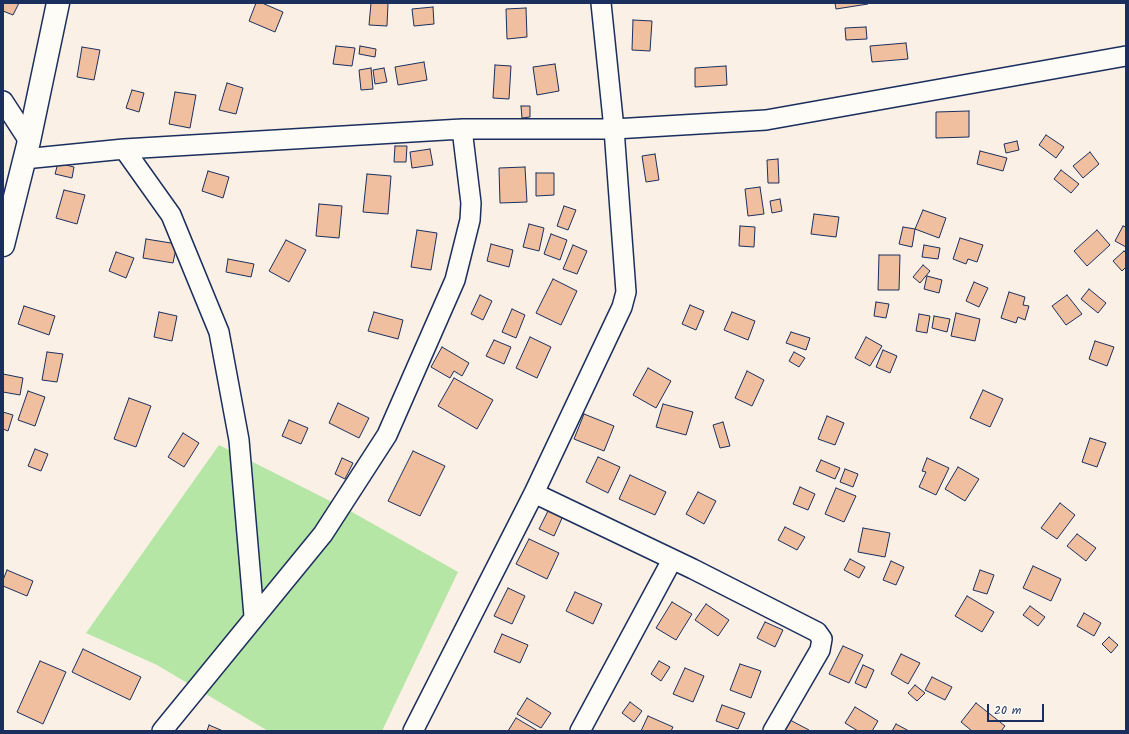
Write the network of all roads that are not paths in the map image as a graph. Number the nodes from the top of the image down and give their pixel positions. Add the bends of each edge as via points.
1 (58, 3) edge
2 (601, 3) edge
3 (1126, 56) edge
4 (3, 101) edge
5 (462, 129) junction
6 (614, 129) junction
7 (124, 149) junction
8 (27, 150) junction
9 (3, 245) edge
10 (534, 493) junction
11 (672, 560) junction
12 (254, 616) junction
13 (162, 731) edge
14 (413, 731) edge
15 (580, 731) edge
16 (772, 731) edge

1 - 8 street
2 - 6 street
3 - 6 street via 766,120
4 - 8 street
5 - 6 street
5 - 7 street
5 - 12 street via 471,203 470,220 455,280 387,435 323,534
6 - 10 street via 626,292 622,306
7 - 8 street
7 - 12 street via 171,215 219,332 239,440
8 - 9 street
10 - 11 street
10 - 14 street
11 - 15 street
11 - 16 street via 817,632 822,639 820,650
12 - 13 street

